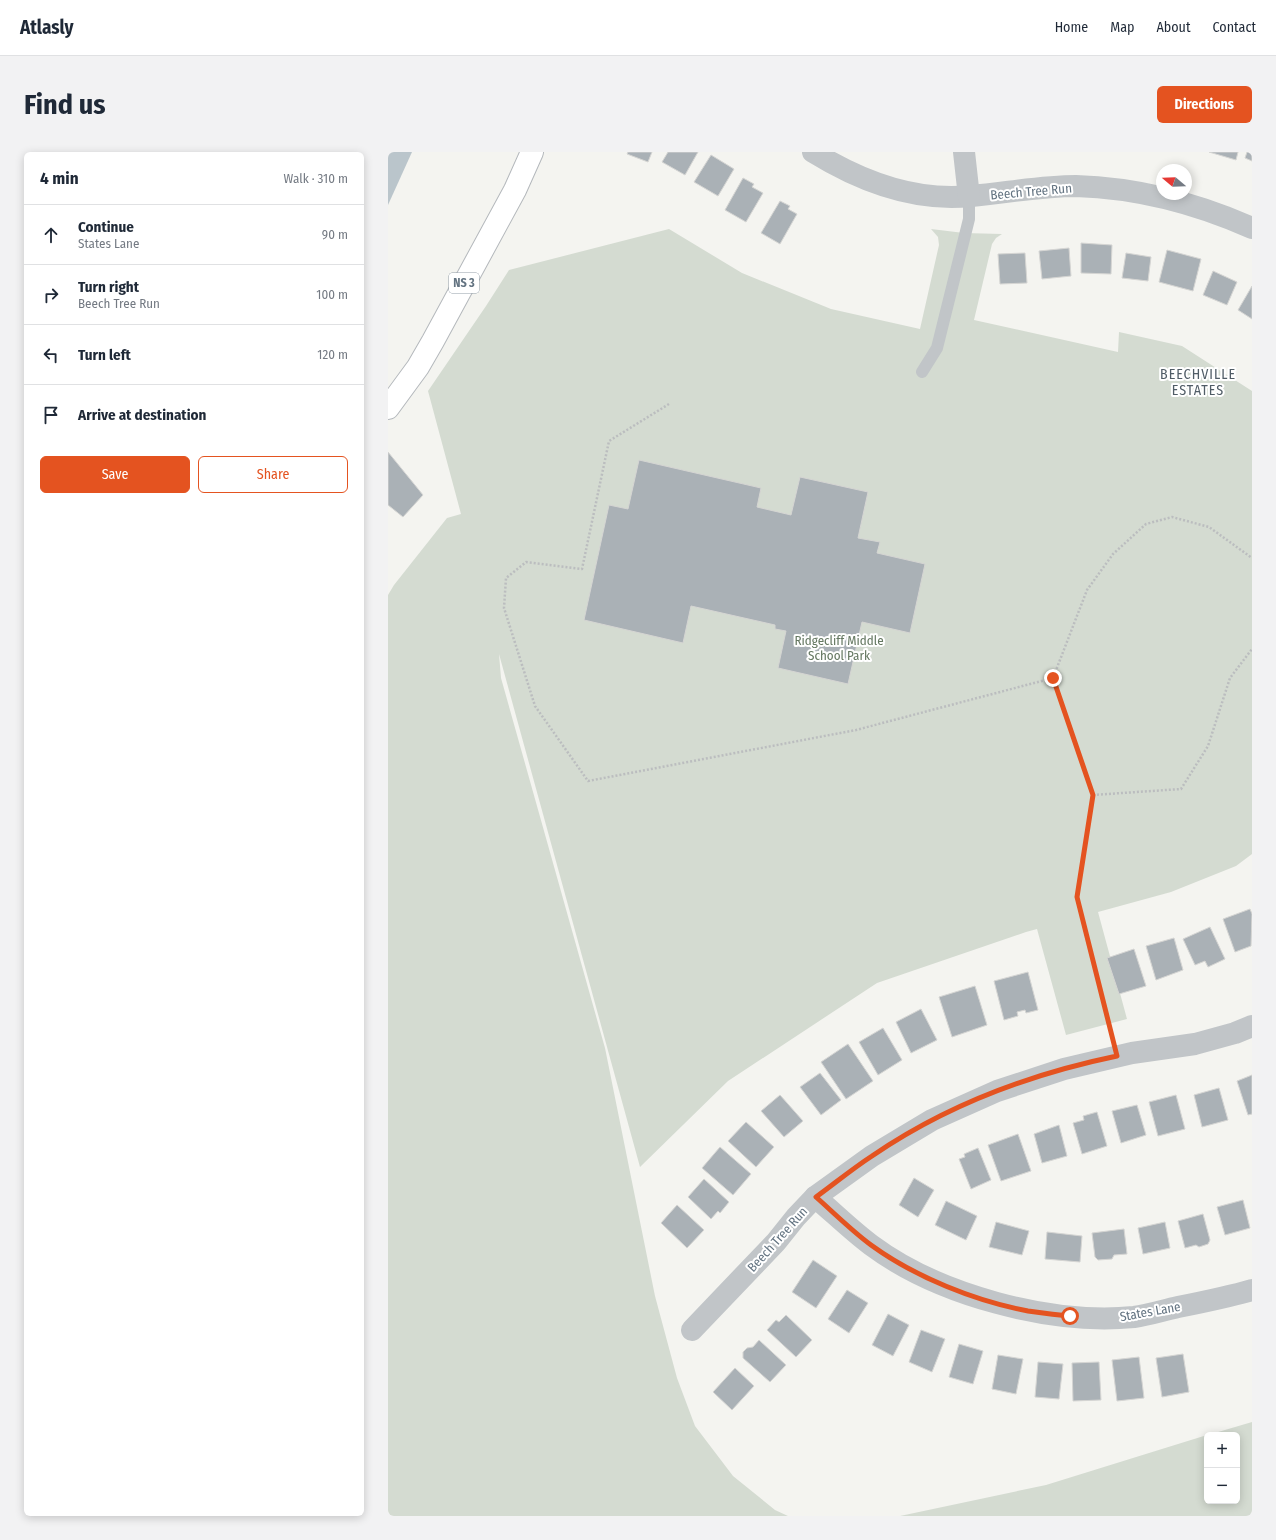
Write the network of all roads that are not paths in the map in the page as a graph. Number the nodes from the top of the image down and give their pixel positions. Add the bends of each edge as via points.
1 (532, 152) edge
2 (813, 152) edge
3 (964, 152) edge
4 (969, 196) junction
5 (1252, 228) edge
6 (922, 372) dead end
7 (388, 408) edge
8 (1252, 1026) edge
9 (816, 1197) junction
10 (1252, 1290) edge
11 (692, 1330) dead end

1 - 7 main road, NS 3 via 515,190 433,342
2 - 4 street, Beech Tree Run via 856,176 902,191 932,197
3 - 4 street
4 - 5 street, Beech Tree Run via 1030,188 1097,187 1142,193 1186,203
4 - 6 lane via 969,219 937,348
8 - 9 street, Beech Tree Run via 1195,1044 1117,1056 1064,1069 964,1104 872,1156
9 - 10 street, States Lane via 870,1244 926,1277 966,1294 1028,1311 1070,1316 1135,1317
9 - 11 street, Beech Tree Run

